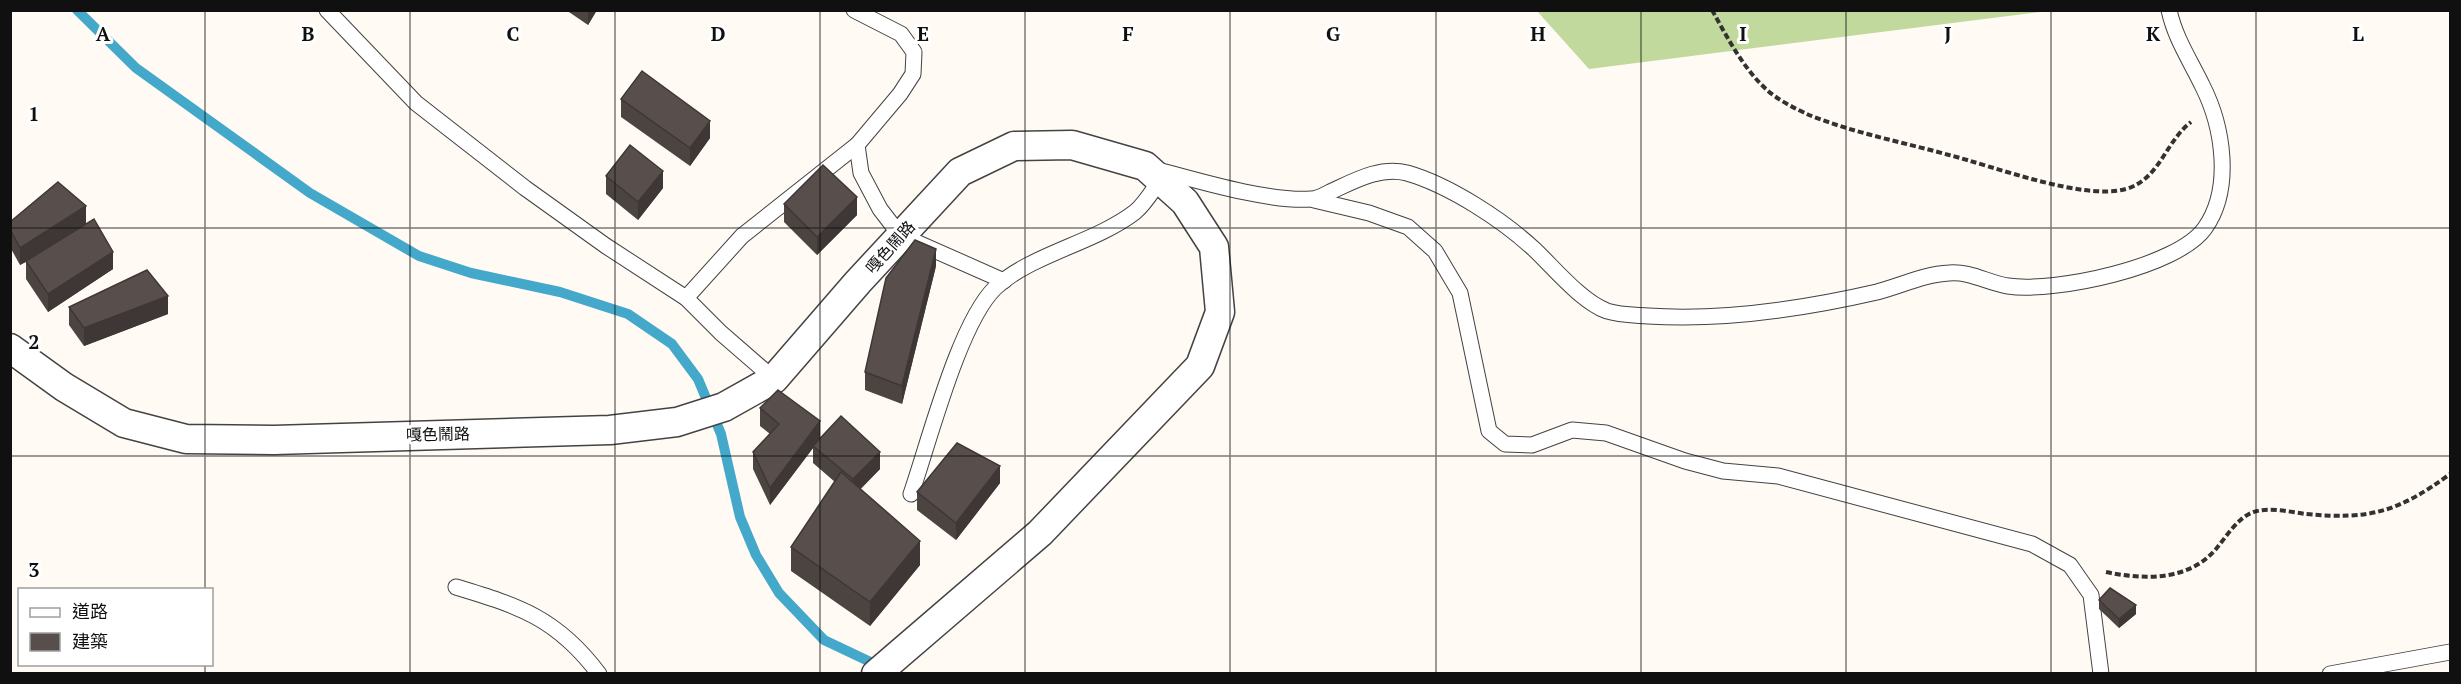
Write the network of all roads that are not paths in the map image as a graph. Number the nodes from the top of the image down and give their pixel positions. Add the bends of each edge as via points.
1 (327, 10) edge
2 (854, 10) edge
3 (2169, 10) edge
4 (857, 146) junction
5 (1153, 173) junction
6 (1314, 200) junction
7 (900, 235) junction
8 (1004, 281) junction
9 (686, 298) junction
10 (10, 348) edge
11 (774, 379) junction
12 (911, 494) dead end
13 (456, 587) dead end
14 (2451, 652) edge
15 (598, 674) edge
16 (876, 674) edge
17 (2101, 674) edge
18 (2330, 674) edge

1 - 9 lane via 416,103 457,136 606,246
2 - 4 lane via 902,34 914,52 913,74
3 - 6 lane via 2182,51 2213,111 2222,173 2218,202 2205,229 2187,244 2163,258 2085,281 2010,286 1966,273 1948,273 1876,292 1777,309 1679,318 1635,315 1607,311 1494,218 1425,179 1402,172 1381,172
4 - 7 lane via 861,173 880,209
4 - 9 lane via 742,236
5 - 6 lane
5 - 7 street, 嘎色鬧路 via 1072,145 1014,147 960,172
5 - 8 lane via 1137,210 1110,228
5 - 16 street, 嘎色鬧路 via 1185,202 1214,247 1220,312 1200,366 1040,533
6 - 17 lane via 1408,227 1436,251 1460,293 1489,431 1505,444 1532,445 1572,430 1606,433 1723,471 1778,476 2032,544 2070,565 2091,595
7 - 8 lane
7 - 11 street, 嘎色鬧路
8 - 12 lane via 974,316
9 - 11 lane
10 - 11 street, 嘎色鬧路 via 124,423 186,439 610,430 687,419 724,407
13 - 15 lane via 516,606 557,628
14 - 18 lane

